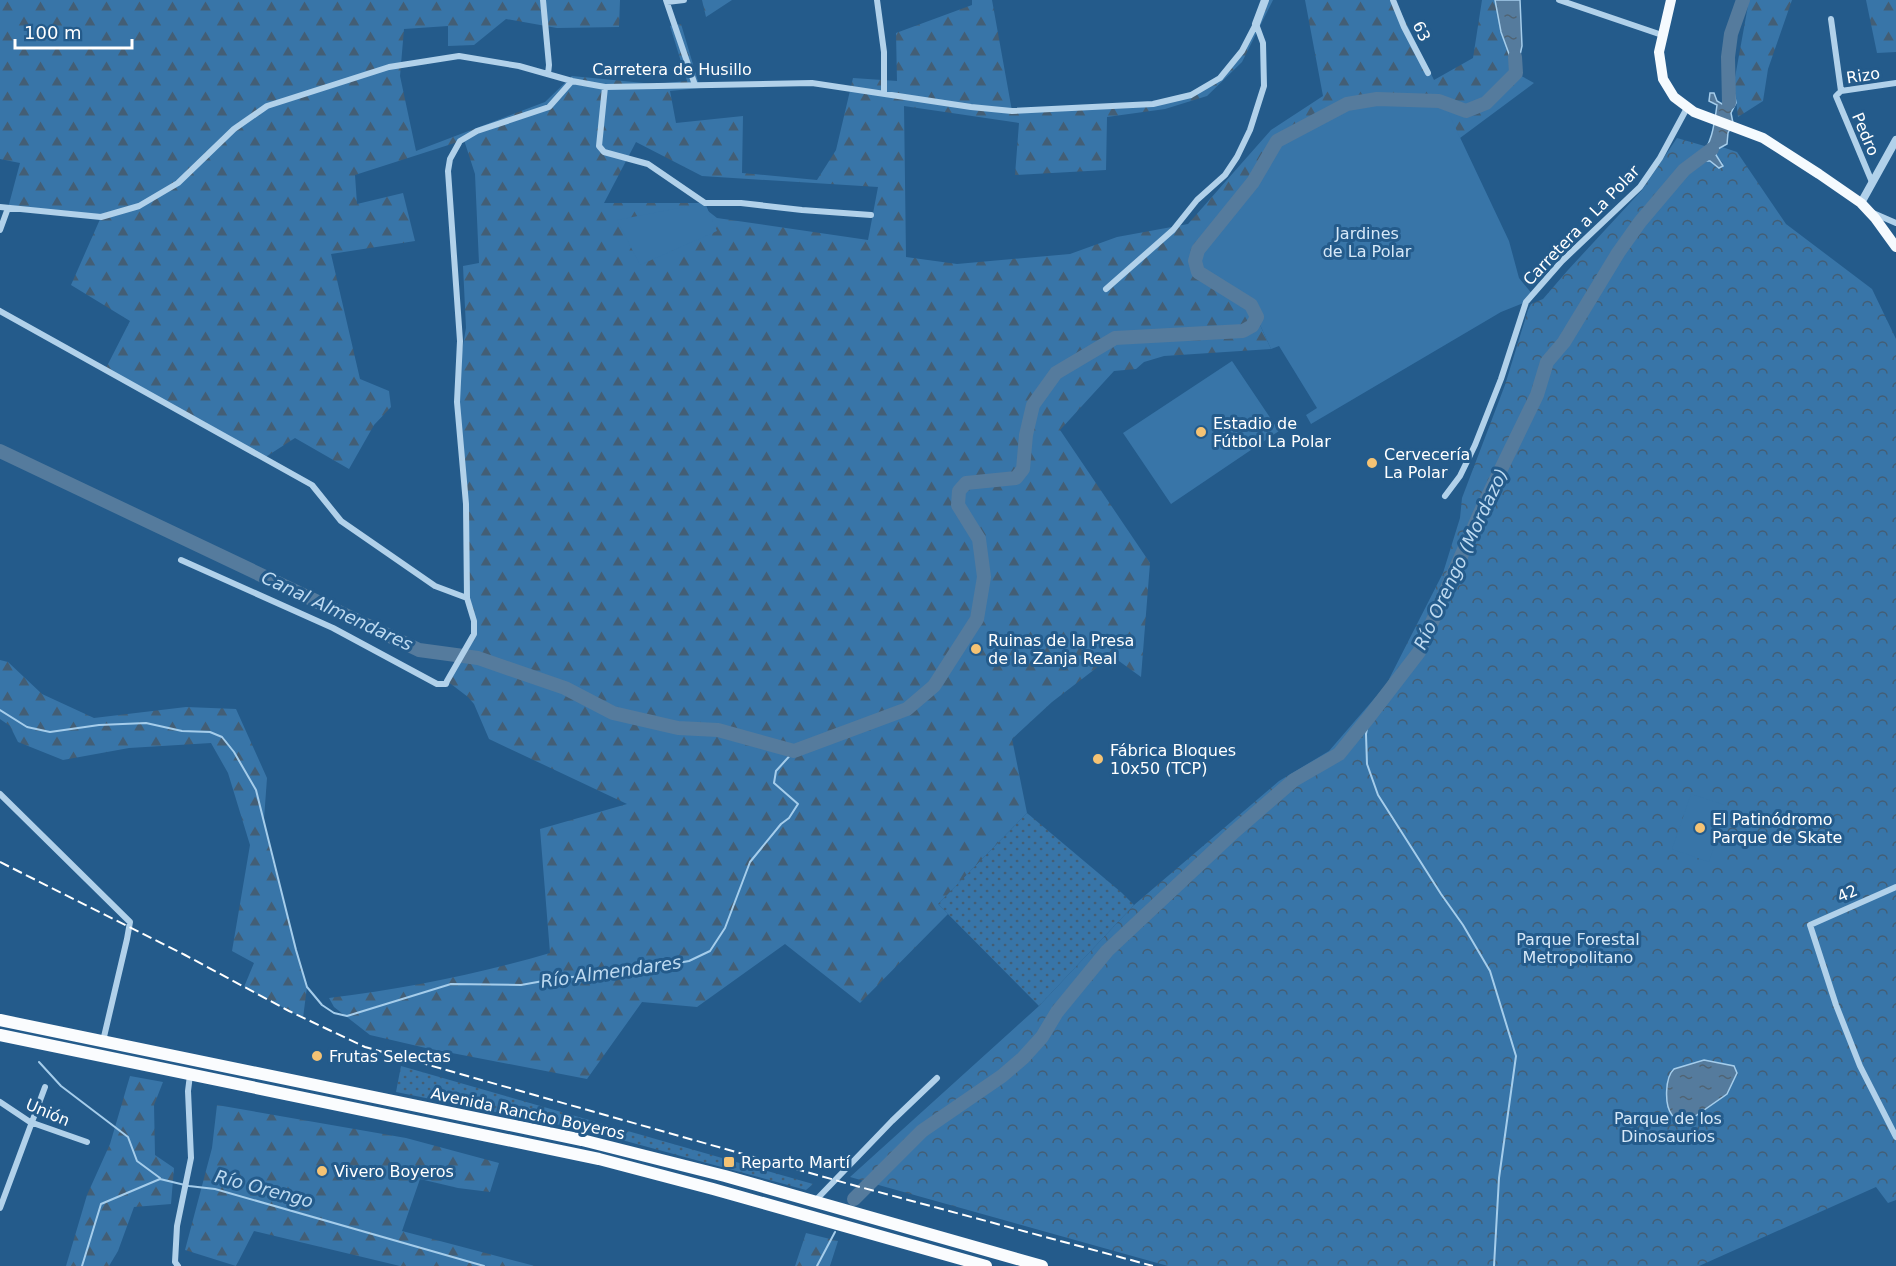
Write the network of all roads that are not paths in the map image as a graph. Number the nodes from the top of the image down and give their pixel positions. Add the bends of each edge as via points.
1 (543, 0) edge
2 (684, 0) edge
3 (877, 0) edge
4 (1265, 0) edge
5 (1393, 0) edge
6 (1559, 0) edge
7 (1671, 0) edge
8 (666, 1) edge
9 (1831, 20) dead end
10 (1256, 24) junction
11 (1662, 36) junction
12 (1428, 73) dead end
13 (548, 74) junction
14 (572, 81) junction
15 (1896, 83) edge
16 (694, 85) junction
17 (605, 87) junction
18 (884, 93) junction
19 (1839, 94) junction
20 (1690, 110) junction
21 (1896, 140) edge
22 (1872, 182) junction
23 (1861, 203) junction
24 (0, 207) edge
25 (8, 208) junction
26 (1870, 212) junction
27 (871, 215) dead end
28 (1896, 223) edge
29 (0, 230) edge
30 (1896, 247) edge
31 (1106, 289) dead end
32 (0, 311) edge
33 (1445, 496) dead end
34 (181, 560) dead end
35 (467, 598) junction
36 (0, 794) edge
37 (1896, 887) edge
38 (0, 1020) edge
39 (0, 1035) edge
40 (103, 1041) junction
41 (190, 1075) junction
42 (937, 1078) dead end
43 (45, 1087) dead end
44 (0, 1102) edge
45 (30, 1122) junction
46 (1896, 1137) edge
47 (87, 1142) dead end
48 (814, 1202) junction
49 (0, 1208) edge
50 (178, 1266) edge
51 (986, 1266) edge
52 (1042, 1266) edge

1 - 13 street
2 - 8 street
3 - 18 street via 884,51
4 - 10 street, Carretera de Husillo
5 - 12 street, 63
6 - 11 street
7 - 11 main road
8 - 16 street
9 - 19 street, Pedro
10 - 18 street, Carretera de Husillo via 1242,51 1220,78 1191,95 1153,104 1012,111
10 - 31 street via 1263,43 1264,86 1237,158 1173,230
11 - 20 main road via 1659,52 1663,79 1671,94
13 - 14 street, Carretera de Husillo
13 - 25 street, Carretera de Husillo via 459,56 389,67 267,106 234,129 178,183 139,206 101,216
14 - 17 street, Carretera de Husillo
14 - 35 street via 549,107 477,131 460,141 450,159
15 - 19 street, Rizo
16 - 17 street, Carretera de Husillo
16 - 18 street, Carretera de Husillo via 813,83
17 - 27 street via 598,146 604,152 648,164 705,203 741,202
19 - 22 street, Pedro
20 - 23 main road via 1776,146
20 - 33 street, Carretera a La Polar via 1640,187 1562,261 1526,302 1475,445
21 - 22 street
22 - 23 street
23 - 26 main road
24 - 25 street, Carretera de Husillo
25 - 29 street
26 - 28 street
26 - 30 main road
32 - 35 street via 312,485 341,522 435,586
34 - 35 street via 333,628 437,684 447,684 474,634
36 - 40 street via 130,922
37 - 46 street, 42 via 1810,925 1860,1066
38 - 40 highway, Avenida Rancho Boyeros
39 - 41 highway, Avenida Rancho Boyeros
40 - 48 highway, Avenida Rancho Boyeros via 582,1140
41 - 50 street via 191,1158 177,1226 174,1255
41 - 51 highway, Avenida Rancho Boyeros via 599,1159
42 - 48 street
43 - 45 street
44 - 45 street, Unión
45 - 47 street, Unión
45 - 49 street
48 - 52 highway, Avenida Rancho Boyeros

